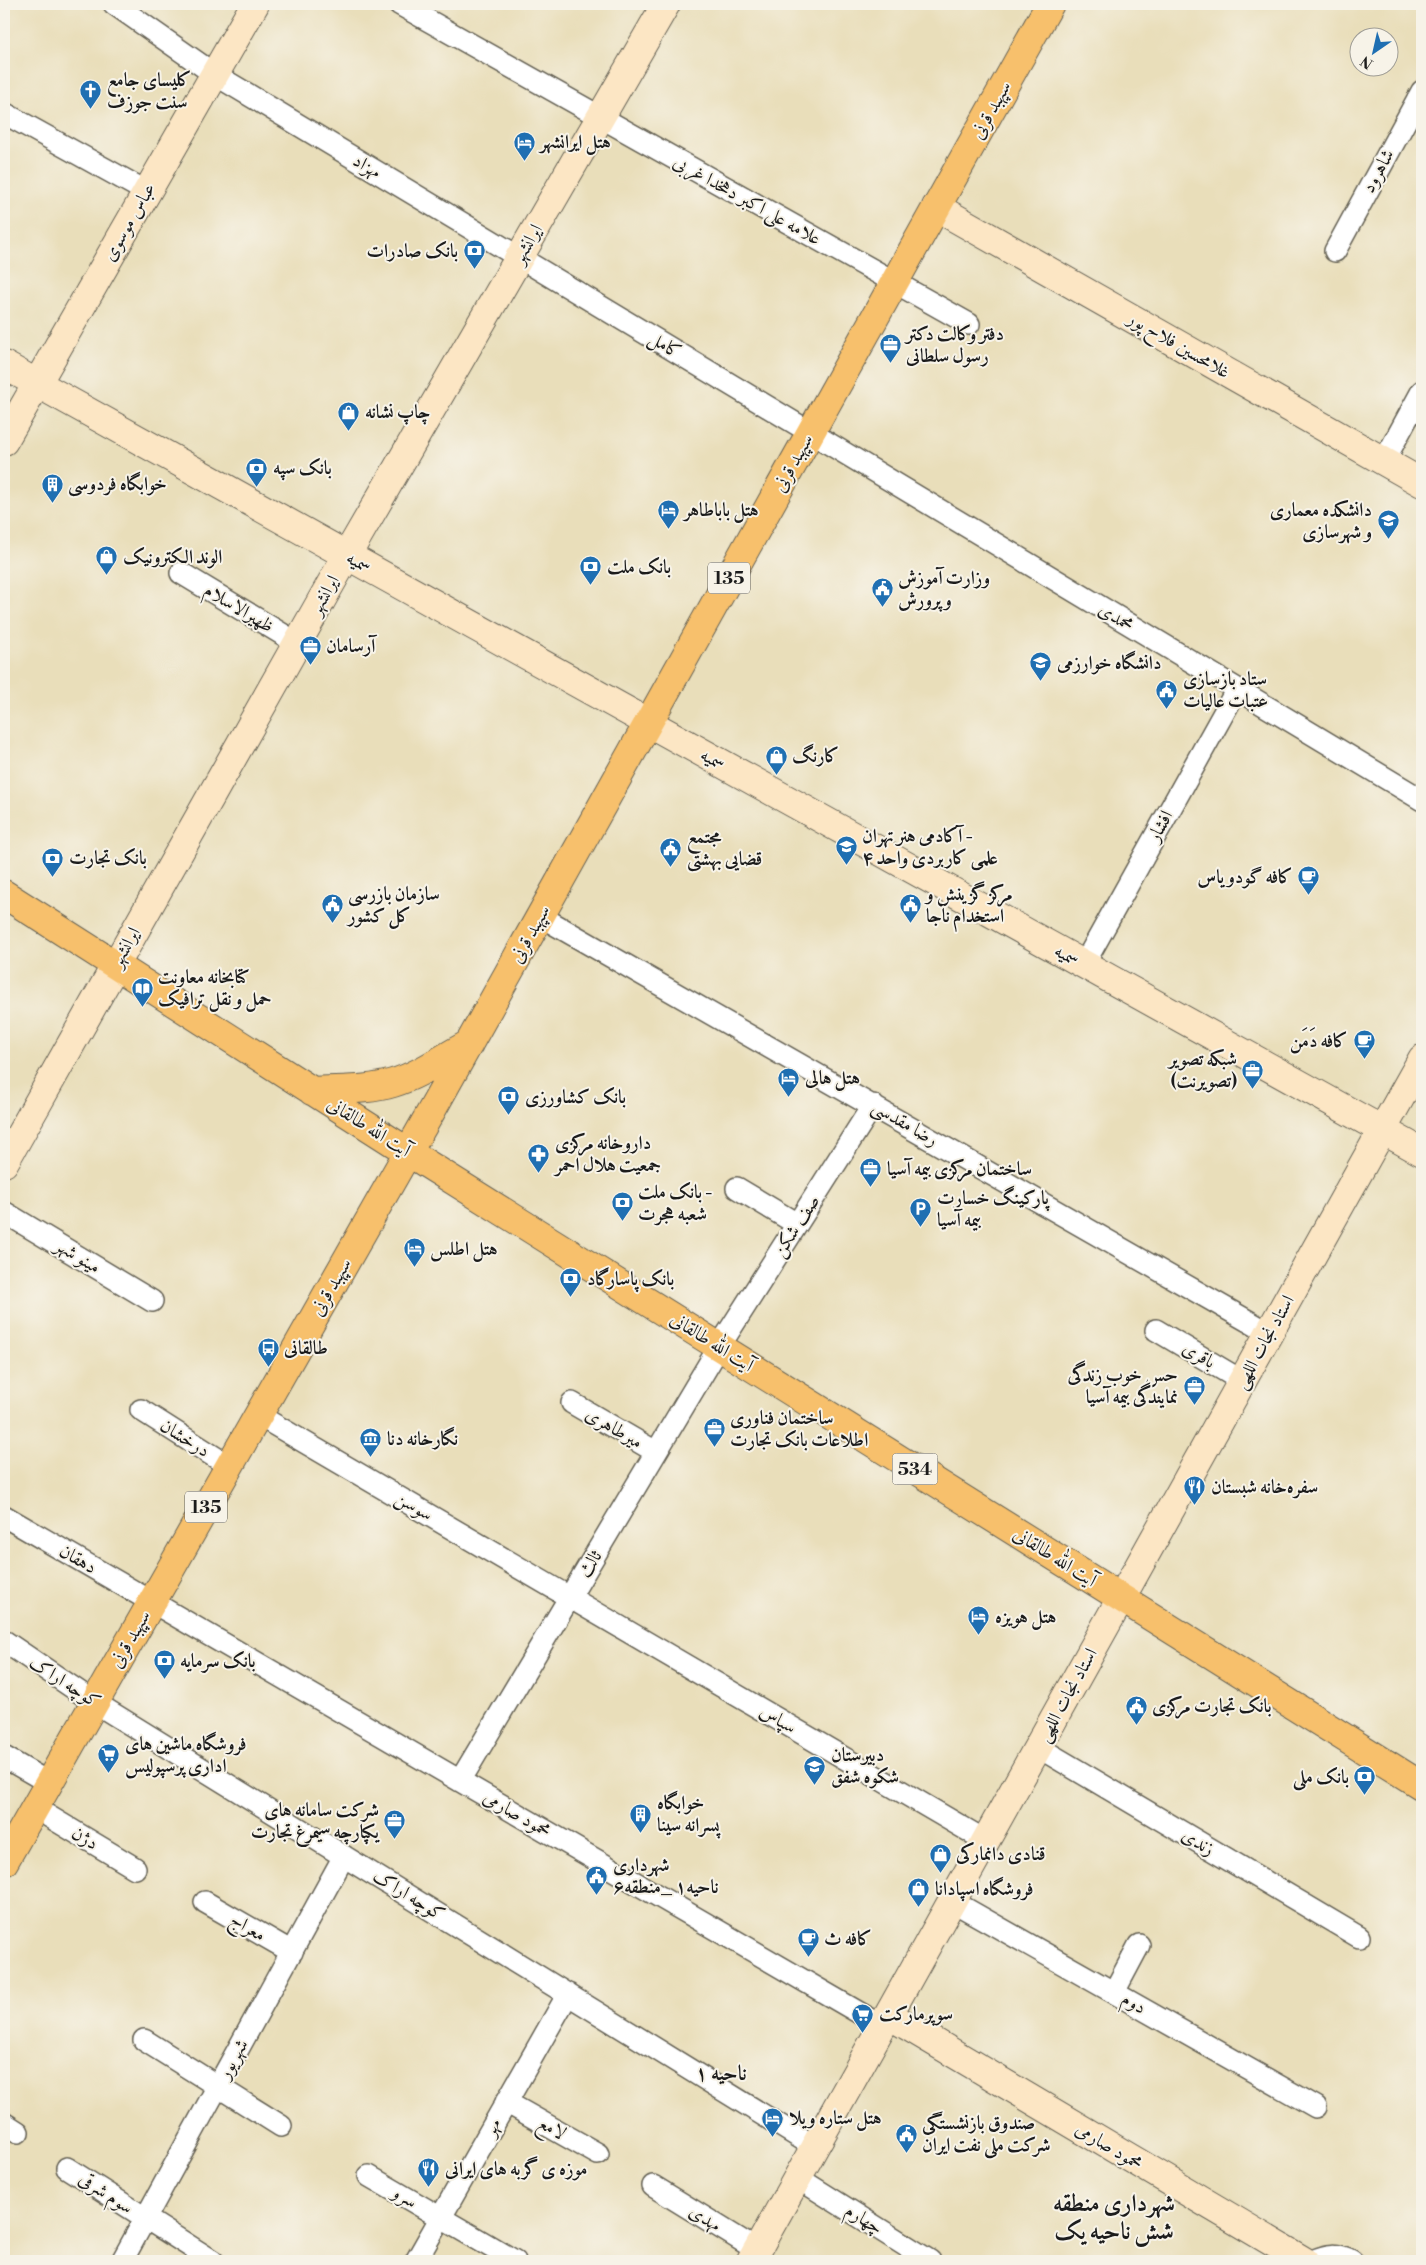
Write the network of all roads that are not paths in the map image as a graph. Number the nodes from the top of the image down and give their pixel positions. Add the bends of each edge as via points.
1 (114, 4) edge
2 (255, 4) edge
3 (399, 4) edge
4 (666, 4) edge
5 (1050, 4) edge
6 (214, 74) junction
7 (1422, 91) edge
8 (4, 113) edge
9 (600, 117) junction
10 (147, 192) junction
11 (936, 207) junction
12 (1335, 251) dead end
13 (519, 257) junction
14 (894, 283) junction
15 (969, 324) dead end
16 (4, 365) edge
17 (37, 383) junction
18 (1422, 391) edge
19 (810, 432) junction
20 (4, 441) edge
21 (1384, 461) junction
22 (1422, 483) edge
23 (346, 555) junction
24 (181, 573) dead end
25 (297, 642) junction
26 (1237, 689) junction
27 (648, 722) junction
28 (1422, 800) edge
29 (4, 894) edge
30 (540, 916) junction
31 (1084, 964) junction
32 (115, 965) junction
33 (469, 1044) junction
34 (1422, 1059) edge
35 (312, 1091) junction
36 (873, 1105) junction
37 (1382, 1130) junction
38 (407, 1152) junction
39 (1422, 1152) edge
40 (4, 1163) edge
41 (737, 1188) dead end
42 (4, 1212) edge
43 (797, 1224) junction
44 (152, 1300) dead end
45 (1156, 1330) dead end
46 (1269, 1333) junction
47 (719, 1347) junction
48 (1242, 1381) junction
49 (572, 1404) dead end
50 (141, 1410) dead end
51 (258, 1415) junction
52 (656, 1452) junction
53 (229, 1466) junction
54 (4, 1516) edge
55 (570, 1597) junction
56 (1121, 1598) junction
57 (152, 1602) junction
58 (4, 1641) edge
59 (94, 1702) junction
60 (1038, 1748) junction
61 (4, 1757) edge
62 (460, 1781) junction
63 (49, 1783) junction
64 (1422, 1786) edge
65 (34, 1808) junction
66 (986, 1841) junction
67 (344, 1856) junction
68 (4, 1862) edge
69 (135, 1868) dead end
70 (952, 1901) junction
71 (205, 1902) dead end
72 (1358, 1937) dead end
73 (1139, 1945) dead end
74 (292, 1952) junction
75 (1114, 1992) junction
76 (568, 1994) junction
77 (886, 2020) junction
78 (144, 2040) dead end
79 (218, 2086) junction
80 (506, 2102) junction
81 (1316, 2107) dead end
82 (281, 2126) dead end
83 (815, 2146) junction
84 (598, 2154) dead end
85 (68, 2168) dead end
86 (369, 2176) dead end
87 (798, 2178) junction
88 (653, 2186) dead end
89 (145, 2218) junction
90 (440, 2218) junction
91 (754, 2256) edge
92 (122, 2261) edge
93 (213, 2261) edge
94 (416, 2261) edge
95 (515, 2261) edge
96 (930, 2261) edge
97 (1304, 2261) edge
98 (1312, 2261) edge
99 (1352, 2261) edge

1 - 6 street, مهزاد
2 - 6 main road, عباس موسوی
3 - 9 street, علامه علی اکبر دهخدا غربی
4 - 9 main road, ایرانشهر
5 - 11 main road, سپهبد قرنی / 135
6 - 10 main road, عباس موسوی
6 - 13 street, مهزاد
7 - 12 street, شاهرود
8 - 10 street
9 - 13 main road, ایرانشهر
9 - 14 street, علامه علی اکبر دهخدا غربی
10 - 17 main road, عباس موسوی
11 - 14 main road, سپهبد قرنی / 135
11 - 21 main road, غلامحسین فلاح‌ پور
13 - 19 street, کامل
13 - 23 main road, ایرانشهر
14 - 15 street, علامه علی اکبر دهخدا غربی
14 - 19 main road, سپهبد قرنی / 135
16 - 17 main road, سمیه
17 - 20 main road, عباس موسوی
17 - 23 main road, سمیه
18 - 21 street
19 - 26 street, محمدی
19 - 27 main road, سپهبد قرنی / 135
21 - 22 main road, غلامحسین فلاح‌ پور
23 - 25 main road, ایرانشهر
23 - 27 main road, سمیه
24 - 25 street, ظهیرالاسلام
25 - 32 main road, ایرانشهر
26 - 28 street, محمدی
26 - 31 street, افشار
27 - 30 main road, سپهبد قرنی / 135
27 - 31 main road, سمیه
29 - 32 main road, آیت الله طالقانی / 534
30 - 33 main road, سپهبد قرنی / 135
30 - 36 street, رضا مقدسی
31 - 37 main road, سمیه
32 - 35 main road, آیت الله طالقانی / 534
32 - 40 main road, ایرانشهر
33 - 35 main road via 391,1083 368,1088
33 - 38 main road, سپهبد قرنی / 135
34 - 37 main road, استاد نجات اللهی
35 - 38 main road, آیت الله طالقانی / 534
36 - 43 street, صف شکن
36 - 46 street, رضا مقدسی
37 - 39 main road, سمیه
37 - 46 main road, استاد نجات اللهی
38 - 47 main road, آیت الله طالقانی / 534
38 - 51 main road, سپهبد قرنی / 135
41 - 43 street
42 - 44 street, مینو شهر
43 - 47 street, صف شکن
45 - 48 street, باقری
46 - 48 main road, استاد نجات اللهی
47 - 52 street, ثالث
47 - 56 main road, آیت الله طالقانی / 534
48 - 56 main road, استاد نجات اللهی
49 - 52 street, میرطاهری
50 - 53 street, درخشان
51 - 53 main road, سپهبد قرنی / 135
51 - 55 street, سوسن
52 - 55 street, ثالث
53 - 57 main road, سپهبد قرنی / 135
54 - 57 street, دهقان
55 - 62 street, ثالث
55 - 66 street, سپاس
56 - 60 main road, استاد نجات اللهی
56 - 64 main road, آیت الله طالقانی / 534
57 - 59 main road, سپهبد قرنی / 135
57 - 62 street, محمود صارمی
58 - 59 street, کوچه اراک
59 - 63 main road, سپهبد قرنی / 135
59 - 67 street, کوچه اراک
60 - 66 main road, استاد نجات اللهی
60 - 72 street, زندی
61 - 63 street
62 - 77 street, محمود صارمی
63 - 65 main road, سپهبد قرنی / 135
65 - 68 main road, سپهبد قرنی / 135
65 - 69 street, دژن
66 - 70 main road, استاد نجات اللهی
67 - 74 street, شهریور
67 - 76 street, کوچه اراک
70 - 75 street, دوم
70 - 77 main road, استاد نجات اللهی
71 - 74 street, معراج
73 - 75 street
74 - 79 street, شهریور
75 - 81 street, دوم
76 - 80 street, مهر
76 - 83 street, کوچه اراک
77 - 83 main road, استاد نجات اللهی
77 - 97 main road, محمود صارمی
78 - 79 street
79 - 82 street
79 - 89 street, شهریور
80 - 84 street, لامع
80 - 90 street, مهر
83 - 87 main road, استاد نجات اللهی
85 - 89 street, سوم شرقی
86 - 90 street, سرو
87 - 91 main road, استاد نجات اللهی
87 - 96 street, چهارم
88 - 91 street, مهدی
89 - 92 street, شهریور
89 - 93 street, سوم شرقی
90 - 94 street, مهر
90 - 95 street, سرو
98 - 99 street via 1330,2254 1339,2254

